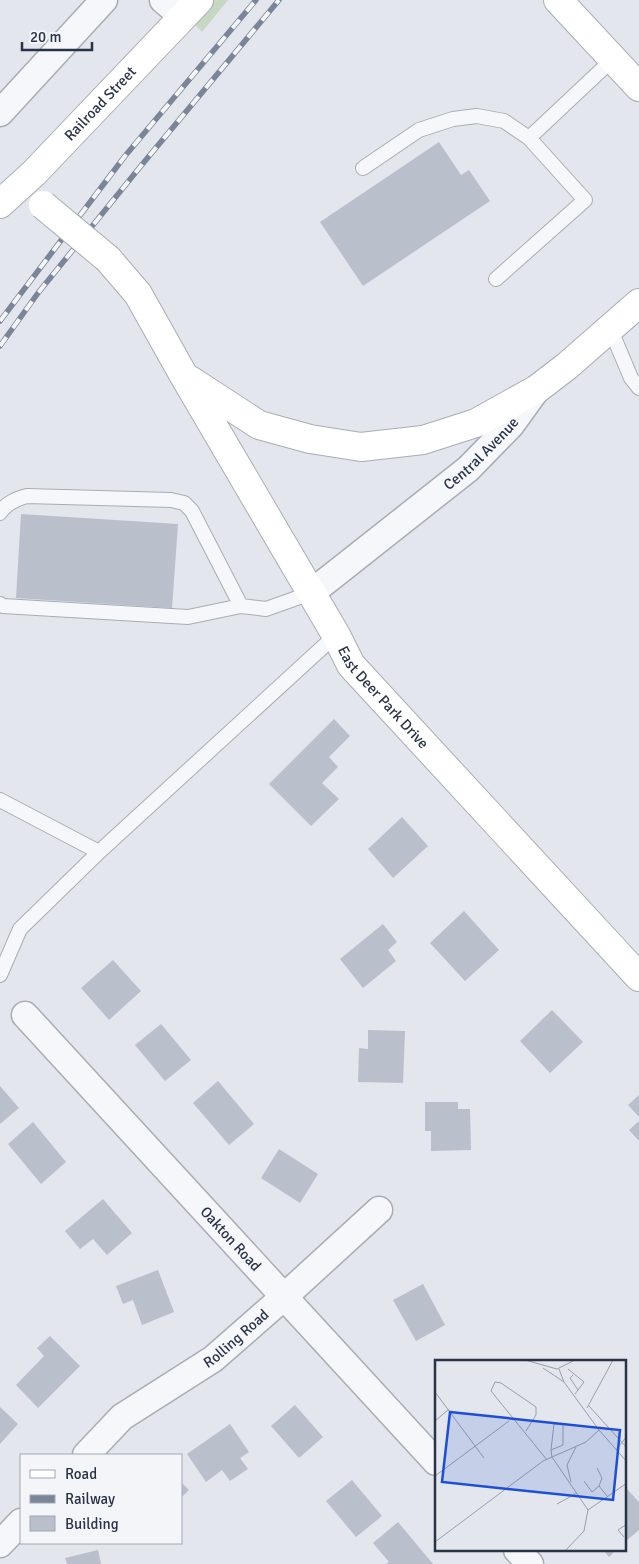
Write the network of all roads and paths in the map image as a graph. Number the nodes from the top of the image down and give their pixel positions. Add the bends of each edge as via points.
1 (104, 0) edge
2 (558, 0) edge
3 (182, 6) edge
4 (613, 59) junction
5 (639, 87) edge
6 (0, 113) edge
7 (529, 138) junction
8 (363, 168) dead end
9 (20, 186) junction
10 (0, 204) edge
11 (496, 280) dead end
12 (639, 304) edge
13 (610, 328) junction
14 (184, 376) junction
15 (639, 388) edge
16 (537, 389) junction
17 (0, 513) edge
18 (311, 593) junction
19 (0, 604) edge
20 (241, 606) junction
21 (336, 635) junction
22 (0, 800) edge
23 (98, 852) junction
24 (0, 975) edge
25 (639, 976) edge
26 (25, 1015) dead end
27 (379, 1210) dead end
28 (285, 1296) junction
29 (87, 1454) edge
30 (435, 1461) edge
31 (20, 1523) edge
32 (0, 1544) edge
33 (519, 1552) edge
34 (530, 1564) edge

1 - 6 street
2 - 4 street
3 - 9 street, Railroad Street
4 - 5 street
4 - 7 lane
7 - 8 lane via 504,121 477,116 453,119 420,130
7 - 11 lane via 586,200
9 - 10 street, Railroad Street
9 - 14 street, East Deer Park Drive, bridge via 108,259 138,294
12 - 13 street, Central Avenue
13 - 15 lane via 631,378
13 - 16 street, Central Avenue
14 - 16 street, East Deer Park Drive via 259,425 310,439 361,447 441,435 476,423
14 - 18 street, East Deer Park Drive
16 - 18 street, Central Avenue via 511,425 468,469
17 - 20 lane via 13,500 27,496 184,503 192,511
18 - 20 lane via 266,609
18 - 21 street, East Deer Park Drive
19 - 20 lane via 188,617
21 - 23 lane
21 - 25 street, East Deer Park Drive via 351,665
22 - 23 lane
23 - 24 lane via 20,929
26 - 28 street, Oakton Road
27 - 28 street, Rolling Road
28 - 29 street, Rolling Road via 213,1359 122,1418
28 - 30 street, Oakton Road
31 - 32 street
33 - 34 street

